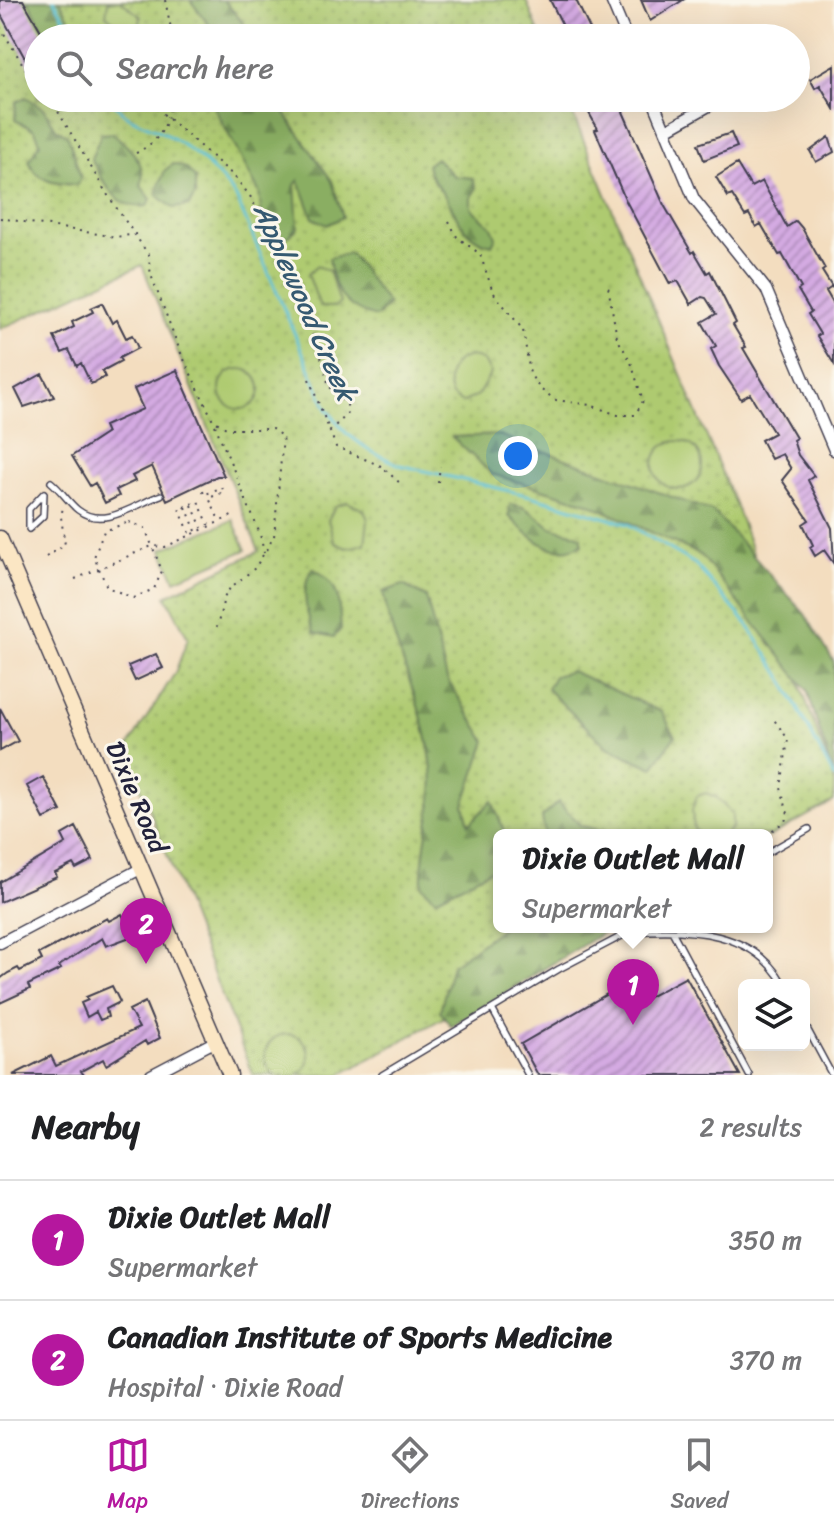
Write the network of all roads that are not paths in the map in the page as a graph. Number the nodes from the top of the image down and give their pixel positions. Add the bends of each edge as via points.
1 (611, 0) edge
2 (621, 24) edge
3 (658, 112) edge
4 (698, 112) edge
5 (666, 130) junction
6 (834, 450) edge
7 (51, 482) dead end
8 (161, 495) dead end
9 (29, 529) joint
10 (0, 538) edge
11 (809, 829) dead end
12 (773, 850) edge
13 (142, 868) junction
14 (630, 933) edge
15 (673, 933) edge
16 (696, 933) edge
17 (0, 943) edge
18 (780, 979) edge
19 (492, 1009) junction
20 (810, 1034) edge
21 (214, 1042) junction
22 (151, 1075) edge
23 (230, 1075) edge
24 (382, 1075) edge
25 (528, 1075) edge
26 (749, 1075) edge
27 (832, 1075) edge

1 - 2 street
3 - 5 street
4 - 5 street
5 - 6 street via 694,199 766,289
7 - 8 lane via 86,516 100,518
9 - 9 lane via 43,516 44,493 29,509
10 - 13 main road, Dixie Road
11 - 12 lane
13 - 17 street
13 - 21 main road, Dixie Road
14 - 19 lane
15 - 26 lane
16 - 18 lane via 749,947 765,957
19 - 24 lane
19 - 25 lane
20 - 27 lane
21 - 22 street
21 - 23 main road, Dixie Road

